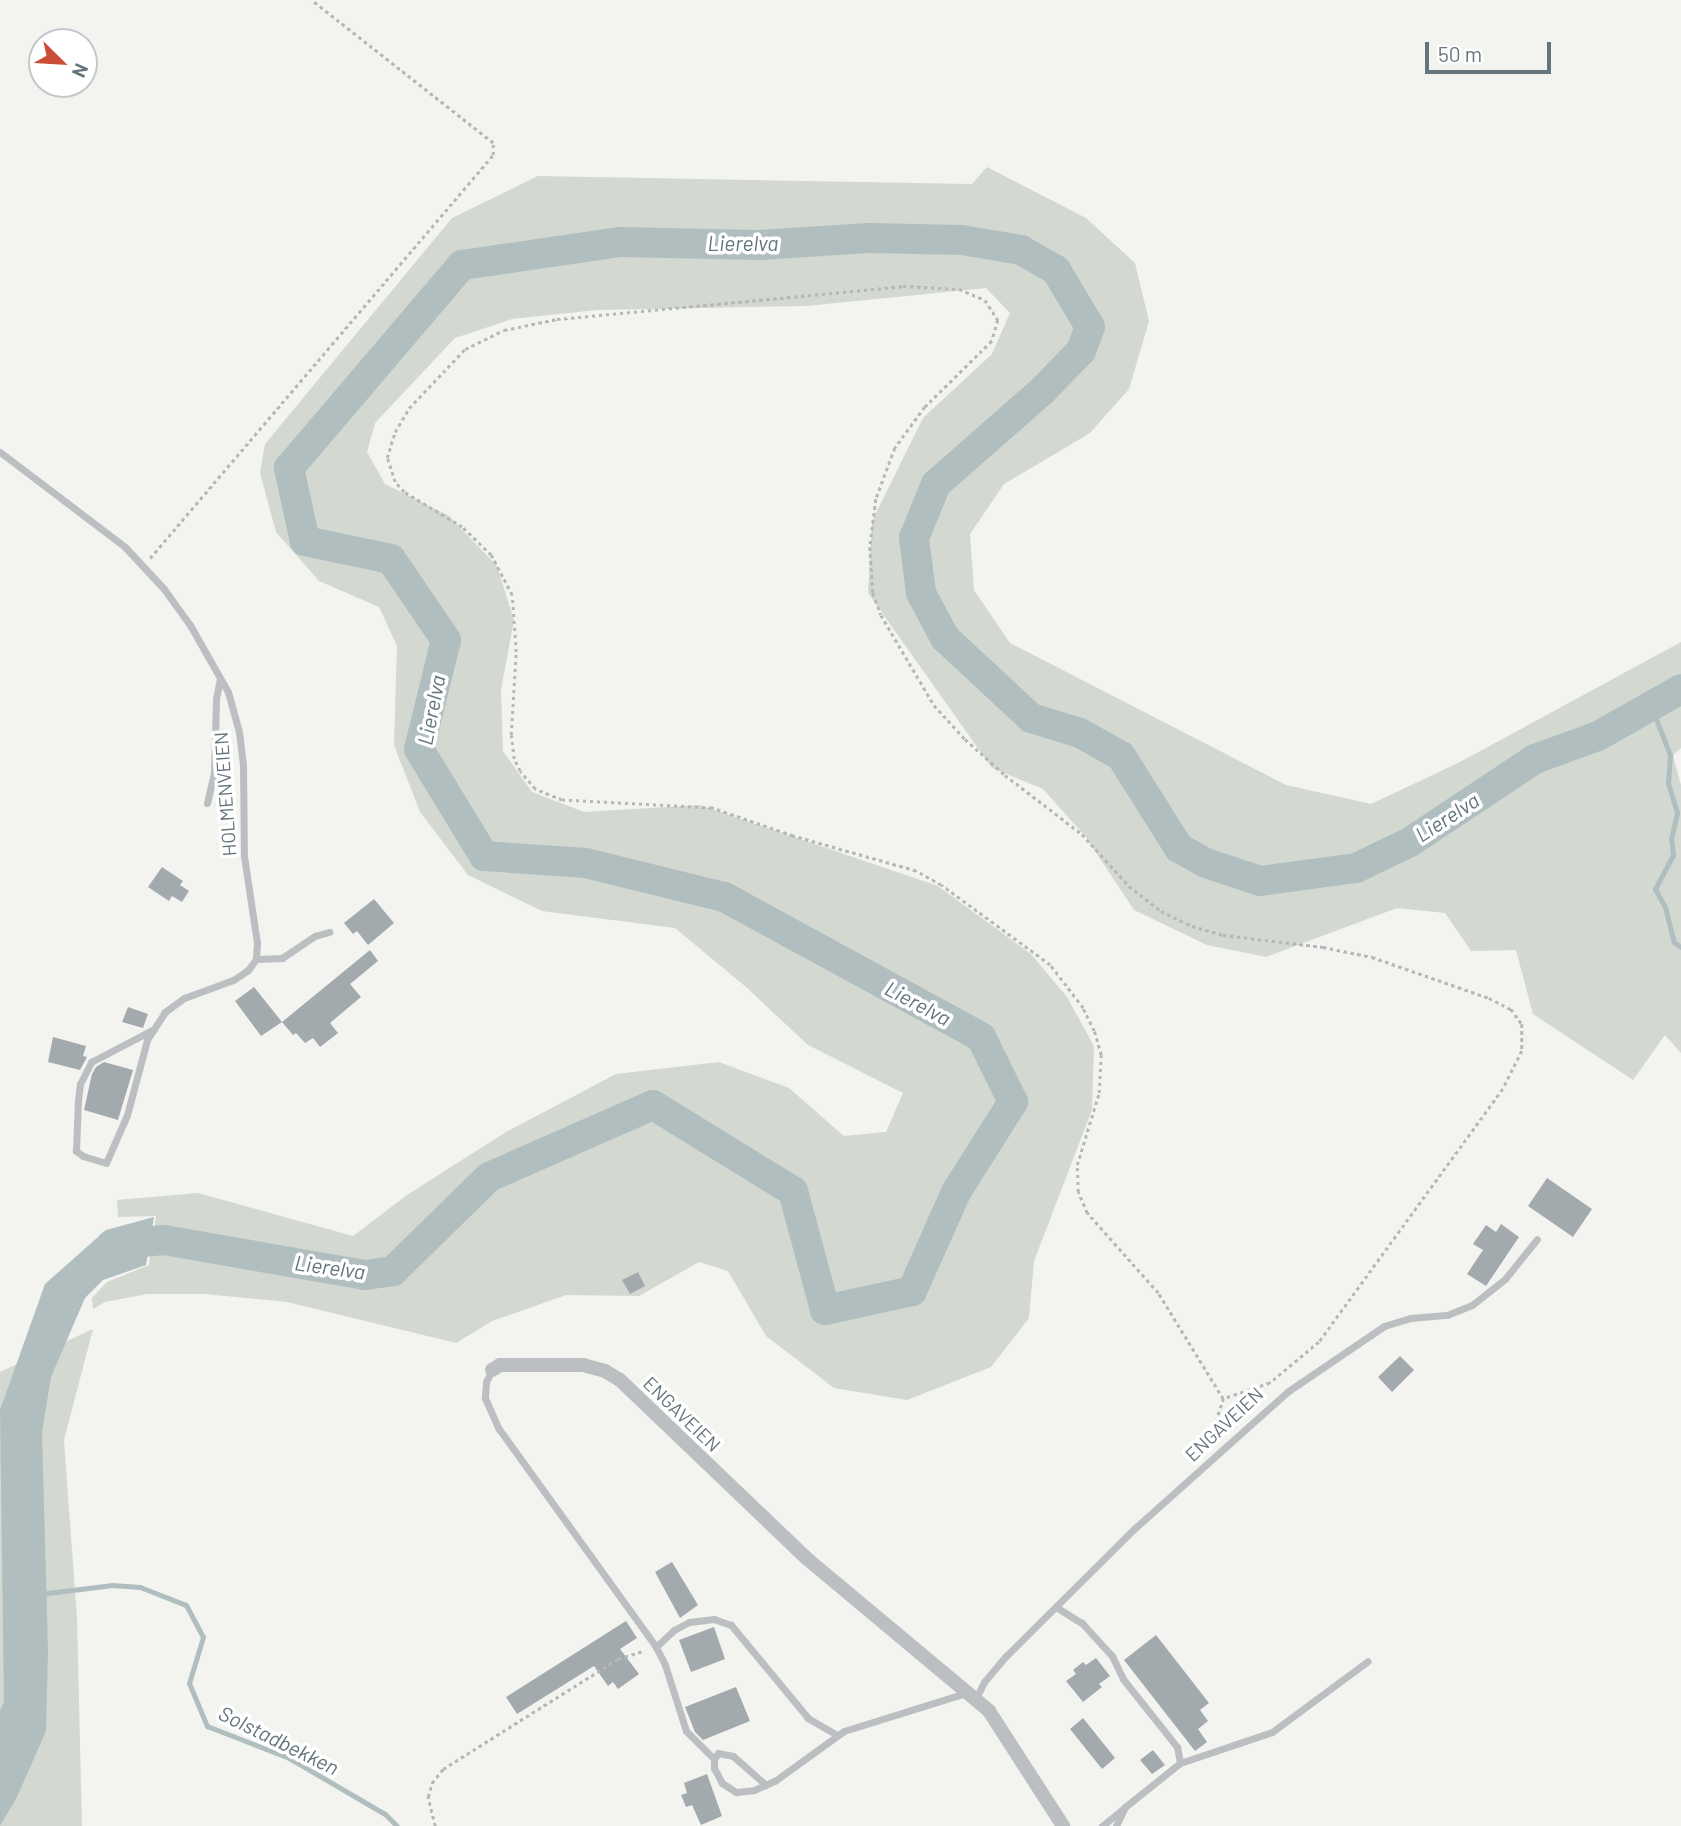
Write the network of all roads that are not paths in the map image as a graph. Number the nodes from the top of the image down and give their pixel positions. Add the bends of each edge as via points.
1 (0, 452) edge
2 (220, 678) junction
3 (207, 803) dead end
4 (329, 932) dead end
5 (256, 959) junction
6 (154, 1029) junction
7 (1537, 1239) dead end
8 (492, 1370) joint
9 (1056, 1607) junction
10 (656, 1647) junction
11 (1368, 1661) dead end
12 (972, 1695) junction
13 (837, 1735) junction
14 (714, 1759) junction
15 (1180, 1763) junction
16 (766, 1785) junction
17 (1125, 1807) junction
18 (1063, 1826) edge
19 (1102, 1826) edge
20 (1116, 1826) edge

1 - 2 lane, HOLMENVEIEN via 143,565 190,625
2 - 3 lane via 214,772
2 - 5 lane, HOLMENVEIEN via 239,732 244,856
4 - 5 lane via 282,958
5 - 6 lane via 233,980 184,998 164,1012
6 - 6 lane via 127,1115 106,1163 76,1151 82,1076 90,1062
7 - 9 lane, ENGAVEIEN via 1505,1279 1472,1305 1447,1315 1384,1326 1287,1392 1134,1529
8 - 10 lane via 485,1398 499,1429
8 - 12 street, ENGAVEIEN via 500,1365 583,1365 612,1374 805,1557
9 - 12 lane, ENGAVEIEN
9 - 15 lane via 1082,1623 1112,1656 1123,1679 1177,1748
10 - 13 lane via 689,1622 714,1619 731,1625 808,1718
10 - 14 lane via 686,1731
11 - 15 lane via 1272,1732
12 - 13 lane via 895,1713
12 - 18 street, ENGAVEIEN via 1000,1723
13 - 16 lane
14 - 16 lane via 718,1753 733,1756
14 - 16 lane via 717,1777 728,1789 744,1792
15 - 17 lane
17 - 19 lane
17 - 20 lane

